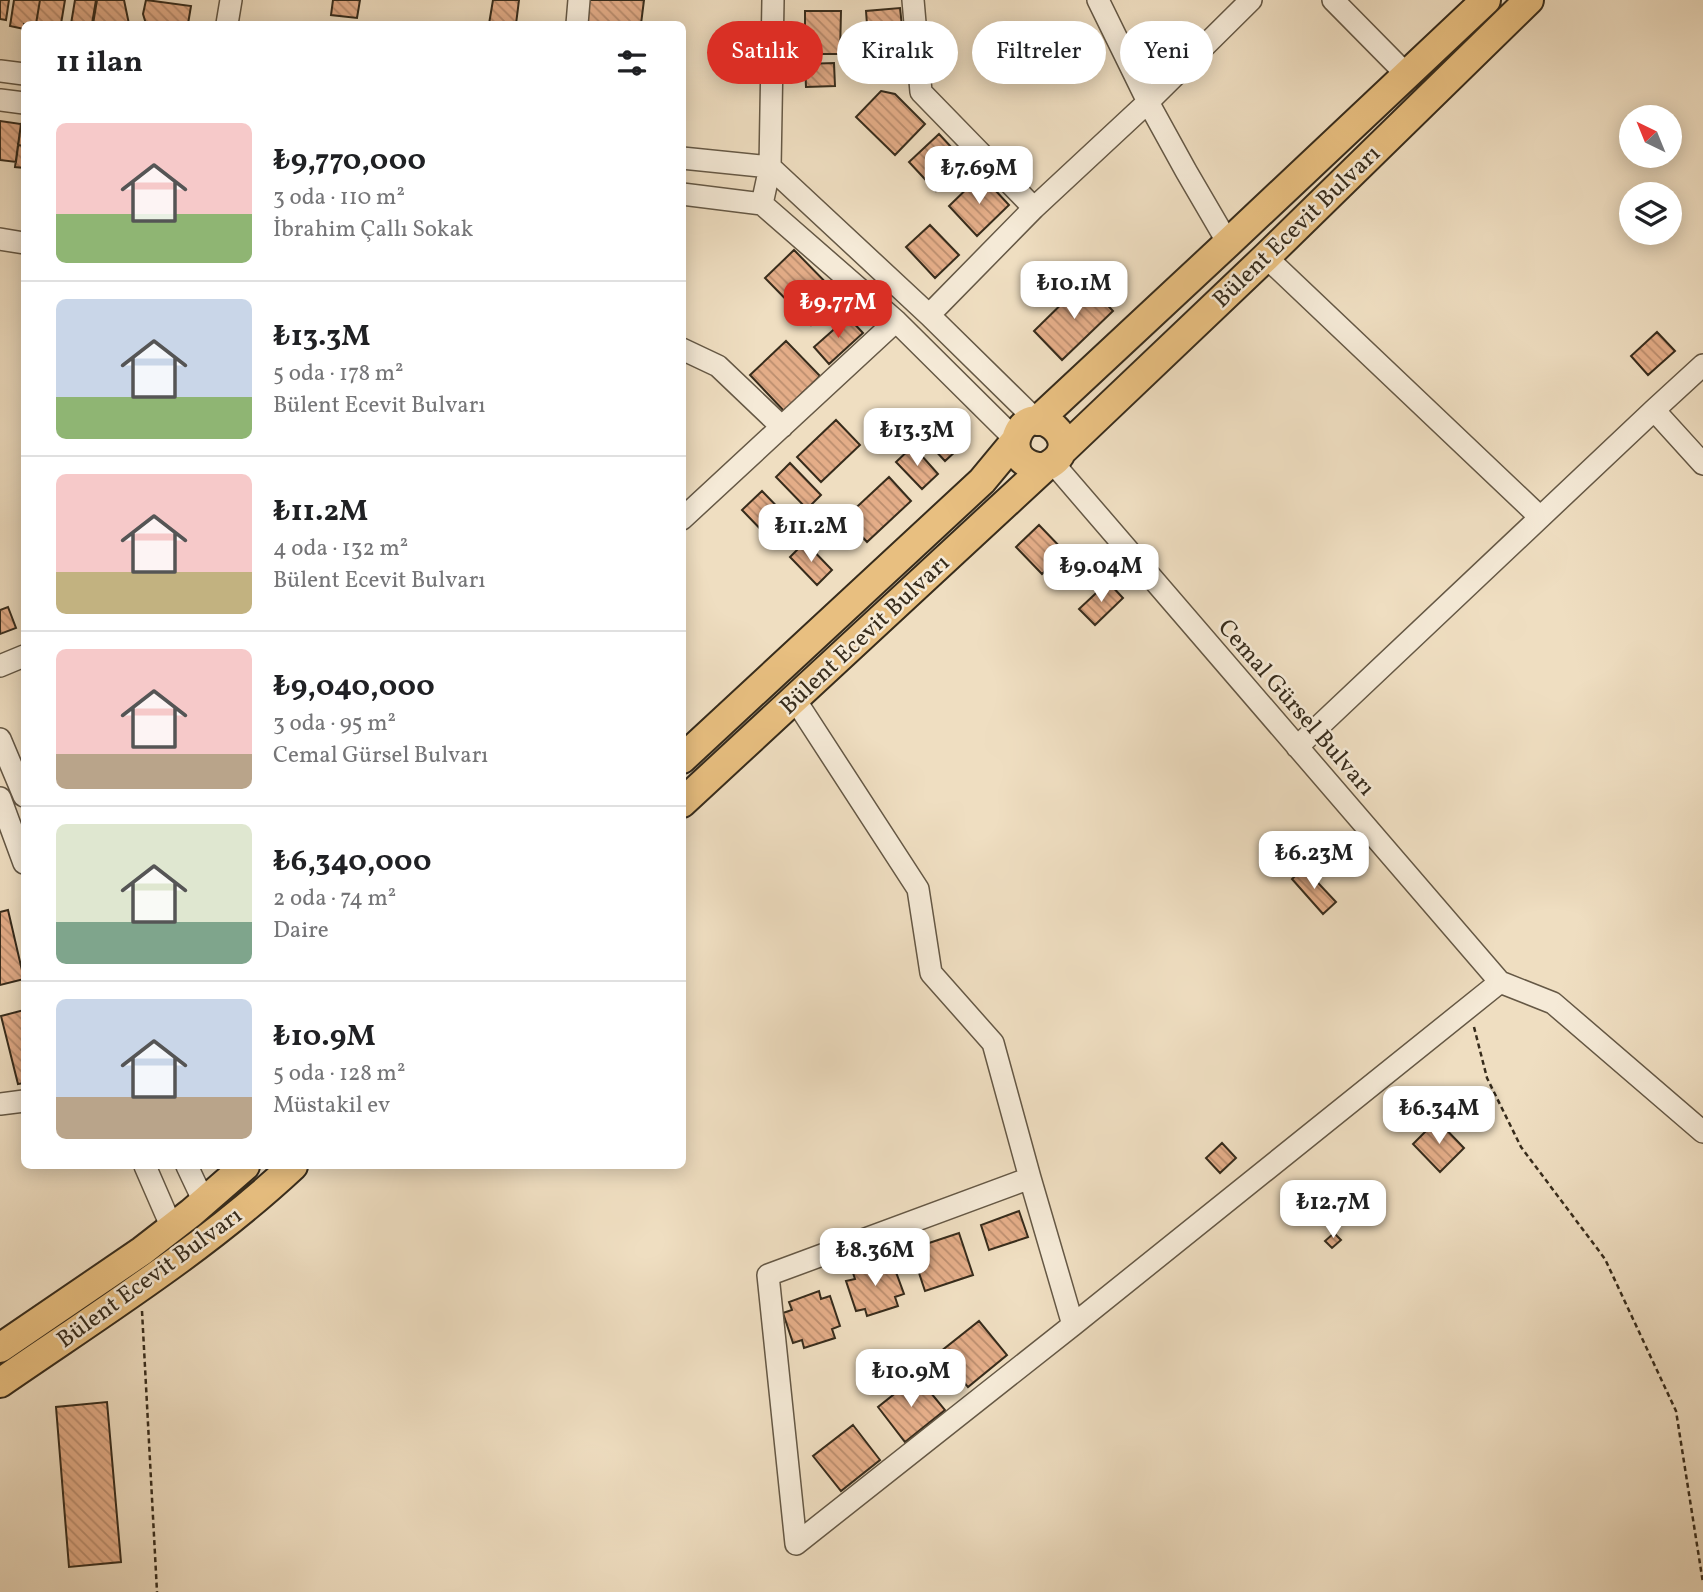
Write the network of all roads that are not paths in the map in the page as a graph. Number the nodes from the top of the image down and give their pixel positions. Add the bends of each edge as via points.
1 (232, 0) edge
2 (579, 0) edge
3 (773, 0) edge
4 (913, 0) edge
5 (1098, 0) edge
6 (1251, 0) edge
7 (1334, 0) edge
8 (1486, 0) edge
9 (1529, 0) edge
10 (228, 21) edge
11 (577, 21) edge
12 (0, 71) edge
13 (21, 74) edge
14 (1407, 75) junction
15 (0, 100) edge
16 (1148, 102) junction
17 (21, 103) edge
18 (686, 158) edge
19 (770, 167) junction
20 (686, 194) edge
21 (762, 204) junction
22 (1034, 208) junction
23 (0, 239) edge
24 (21, 242) edge
25 (1228, 243) junction
26 (1266, 257) junction
27 (929, 315) junction
28 (896, 321) junction
29 (686, 351) edge
30 (1703, 365) edge
31 (1654, 410) junction
32 (1037, 421) junction
33 (782, 427) junction
34 (1016, 440) junction
35 (1053, 460) junction
36 (1703, 464) edge
37 (686, 515) edge
38 (1540, 517) junction
39 (21, 657) edge
40 (0, 666) edge
41 (794, 698) junction
42 (0, 739) edge
43 (1297, 747) junction
44 (686, 754) edge
45 (21, 789) edge
46 (0, 798) edge
47 (686, 799) edge
48 (21, 855) edge
49 (1500, 982) junction
50 (21, 1101) edge
51 (0, 1104) edge
52 (1703, 1132) edge
53 (146, 1169) edge
54 (188, 1169) edge
55 (242, 1169) edge
56 (289, 1169) edge
57 (1030, 1178) junction
58 (204, 1202) junction
59 (172, 1227) junction
60 (1073, 1325) junction
61 (0, 1348) edge
62 (0, 1383) edge

1 - 10 street
2 - 11 street
3 - 19 street
4 - 22 street via 921,92
5 - 16 street
6 - 16 street
7 - 14 street
8 - 14 main road, Bülent Ecevit Bulvarı
9 - 26 main road, Bülent Ecevit Bulvarı
12 - 13 street
14 - 25 main road, Bülent Ecevit Bulvarı
15 - 17 street
16 - 22 street
16 - 25 street
18 - 19 street
19 - 21 street
19 - 27 street
20 - 21 street
21 - 28 street
22 - 27 street
23 - 24 street
25 - 32 main road, Bülent Ecevit Bulvarı
26 - 35 main road, Bülent Ecevit Bulvarı
26 - 38 street
27 - 32 street
28 - 33 street
28 - 34 street
29 - 33 street via 718,366
30 - 31 street
31 - 36 street
31 - 38 street
32 - 34 main road via 1023,427
32 - 35 main road via 1057,429 1063,443
33 - 37 street
34 - 35 main road via 1018,455 1030,466
34 - 44 main road via 982,481
35 - 41 main road, Bülent Ecevit Bulvarı
35 - 43 street, Cemal Gürsel Bulvarı
38 - 43 street
39 - 40 street
41 - 47 main road, Bülent Ecevit Bulvarı
41 - 57 street via 918,889 931,973 993,1043
42 - 45 street
43 - 49 street, Cemal Gürsel Bulvarı
46 - 48 street
49 - 52 street, Cemal Gürsel Bulvarı via 1553,1003
49 - 60 street
50 - 51 street
53 - 59 street
54 - 58 street
55 - 58 main road
56 - 62 main road, Bülent Ecevit Bulvarı via 219,1229
57 - 60 street
57 - 60 street via 768,1275 796,1544
58 - 59 main road
59 - 61 main road

